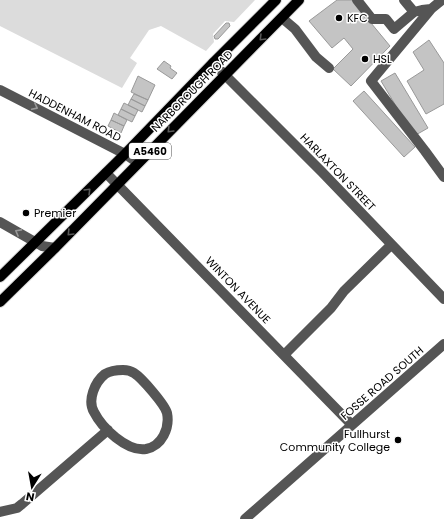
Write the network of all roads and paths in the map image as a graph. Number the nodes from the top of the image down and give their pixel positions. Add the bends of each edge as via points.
1 (276, 0) edge
2 (299, 0) edge
3 (357, 0) edge
4 (404, 0) edge
5 (442, 0) edge
6 (430, 9) junction
7 (414, 12) junction
8 (282, 18) junction
9 (213, 63) junction
10 (329, 68) dead end
11 (225, 74) junction
12 (0, 90) edge
13 (125, 154) junction
14 (138, 163) junction
15 (106, 172) junction
16 (444, 177) edge
17 (118, 184) junction
18 (0, 222) edge
19 (36, 242) junction
20 (391, 245) junction
21 (55, 248) junction
22 (0, 277) edge
23 (444, 299) edge
24 (0, 302) edge
25 (444, 344) edge
26 (284, 355) junction
27 (352, 425) junction
28 (108, 430) junction
29 (0, 512) edge
30 (245, 519) edge

1 - 9 main road, NARBOROUGH ROAD / A5460
2 - 8 main road, NARBOROUGH ROAD / A5460
3 - 7 street via 372,19 386,19 394,29
4 - 7 street
5 - 6 street
6 - 7 street
6 - 16 street via 370,81
8 - 10 street
8 -> 11 main road, NARBOROUGH ROAD / A5460
9 - 11 street, HARLAXTON STREET
9 - 13 main road, NARBOROUGH ROAD / A5460
11 -> 14 main road, NARBOROUGH ROAD / A5460
11 - 20 street, HARLAXTON STREET
12 -> 13 street, HADDENHAM ROAD
13 - 14 street, HADDENHAM ROAD
13 - 15 main road, NARBOROUGH ROAD / A5460
14 - 17 main road, NARBOROUGH ROAD / A5460
15 - 17 street, WINTON AVENUE
19 -> 15 main road, NARBOROUGH ROAD / A5460
17 -> 21 main road, NARBOROUGH ROAD / A5460
17 - 26 street, WINTON AVENUE
19 -> 18 street
19 - 21 street
19 - 22 main road, NARBOROUGH ROAD / A5460
20 - 23 street, HARLAXTON STREET
20 - 26 street
21 - 24 main road, NARBOROUGH ROAD / A5460
25 - 27 street, FOSSE ROAD SOUTH
26 - 27 street, WINTON AVENUE
27 - 30 street, FOSSE ROAD SOUTH
28 - 28 street via 93,412 92,394 105,374 127,370 139,377 163,405 167,413 165,434 155,445 141,450 126,444
28 - 29 street via 17,508

